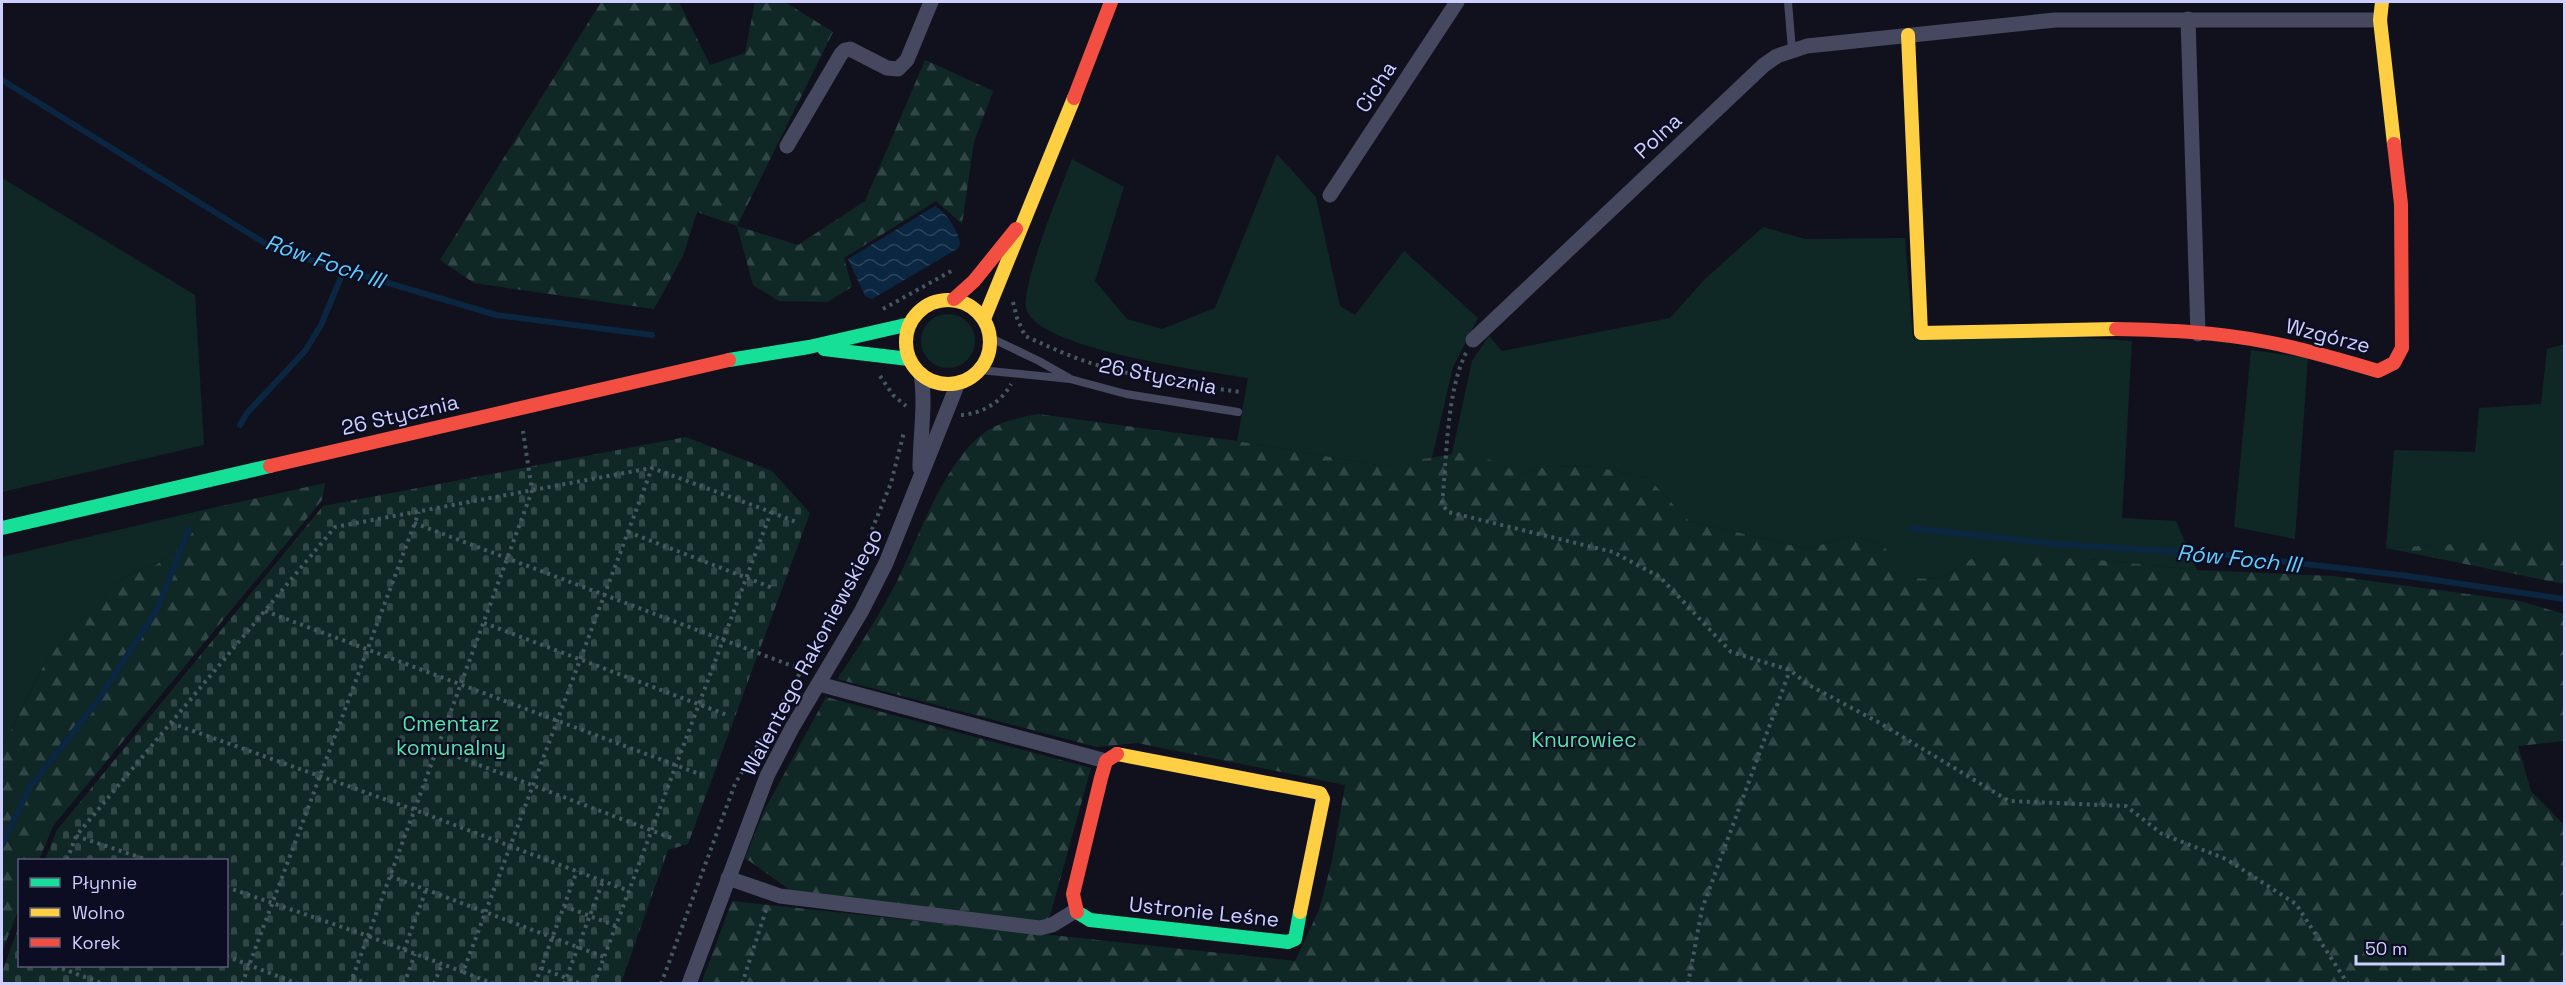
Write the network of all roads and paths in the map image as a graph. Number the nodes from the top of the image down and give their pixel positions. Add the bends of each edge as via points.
1 (931, 2) edge
2 (1111, 2) edge
3 (1457, 2) edge
4 (1788, 2) edge
5 (2382, 2) edge
6 (2188, 19) junction
7 (2380, 20) junction
8 (1908, 34) junction
9 (1792, 50) junction
10 (787, 146) dead end
11 (1330, 195) dead end
12 (1021, 224) junction
13 (979, 274) junction
14 (998, 287) junction
15 (954, 299) junction
16 (876, 316) dead end
17 (984, 319) junction
18 (910, 324) junction
19 (2198, 334) junction
20 (991, 338) junction
21 (1473, 340) joint
22 (808, 347) junction
23 (909, 359) junction
24 (980, 370) junction
25 (921, 374) junction
26 (1070, 379) junction
27 (958, 383) junction
28 (1241, 392) dead end
29 (1238, 412) dead end
30 (905, 428) dead end
31 (523, 431) dead end
32 (652, 468) junction
33 (920, 474) junction
34 (532, 491) junction
35 (419, 512) junction
36 (771, 512) junction
37 (796, 522) dead end
38 (414, 523) junction
39 (2, 528) edge
40 (628, 532) junction
41 (507, 558) junction
42 (746, 578) junction
43 (773, 588) dead end
44 (604, 594) junction
45 (265, 611) junction
46 (483, 623) junction
47 (723, 639) junction
48 (368, 651) junction
49 (580, 660) junction
50 (803, 670) junction
51 (1790, 670) junction
52 (461, 684) junction
53 (819, 684) junction
54 (699, 704) junction
55 (727, 715) dead end
56 (557, 720) junction
57 (171, 723) junction
58 (437, 750) junction
59 (1106, 761) junction
60 (676, 765) junction
61 (321, 776) junction
62 (702, 776) dead end
63 (533, 786) junction
64 (415, 810) junction
65 (651, 831) junction
66 (76, 836) junction
67 (674, 839) dead end
68 (510, 846) junction
69 (68, 859) edge
70 (142, 859) edge
71 (577, 871) junction
72 (390, 876) junction
73 (728, 878) junction
74 (603, 881) junction
75 (228, 888) edge
76 (426, 890) junction
77 (629, 891) junction
78 (771, 893) junction
79 (273, 903) junction
80 (564, 906) junction
81 (1075, 911) junction
82 (485, 912) junction
83 (590, 916) junction
84 (616, 926) junction
85 (368, 936) junction
86 (552, 937) junction
87 (578, 947) junction
88 (404, 950) junction
89 (416, 954) junction
90 (228, 957) edge
91 (604, 957) junction
92 (250, 964) junction
93 (442, 964) junction
94 (58, 967) edge
95 (541, 968) junction
96 (463, 972) junction
97 (352, 978) junction
98 (567, 978) junction
99 (104, 984) edge
100 (242, 984) edge
101 (298, 984) edge
102 (350, 984) edge
103 (368, 984) edge
104 (404, 984) edge
105 (434, 984) edge
106 (494, 984) edge
107 (535, 984) edge
108 (564, 984) edge
109 (581, 984) edge
110 (594, 984) edge
111 (661, 984) edge
112 (689, 984) edge
113 (742, 984) edge
114 (1688, 984) edge
115 (2348, 984) edge

1 - 10 street via 907,60 898,69 886,68 850,49 840,54
2 - 12 street via 1044,176
3 - 11 street, Cicha
4 - 9 lane
5 - 7 street, Wzgórze
6 - 7 street, Polna
6 - 8 street, Polna via 2055,20
6 - 19 street
7 - 19 street, Wzgórze via 2401,204 2402,348 2398,358 2378,371 2276,344
8 - 9 street, Polna
8 - 19 street, Wzgórze via 1921,333 2069,328
9 - 21 street, Polna via 1764,65
12 - 13 street
12 - 14 street
13 - 15 street
13 - 16 path via 965,264 882,309
14 - 17 street
14 - 28 path via 1013,297 1025,336 1129,374
15 - 17 street via 971,306
15 - 18 street via 923,307
17 - 20 street
18 - 22 street, 26 Stycznia
18 - 23 street via 906,341
20 - 24 street via 989,355
20 - 26 lane, 26 Stycznia
21 - 51 path via 1461,364 1449,422 1442,504 1448,513 1614,552 1660,577 1731,652
22 - 23 street, 26 Stycznia
22 - 39 street, 26 Stycznia via 730,360
23 - 25 street
24 - 26 lane, 26 Stycznia
24 - 27 street
25 - 27 street via 938,383
25 - 33 street, Walentego Rakoniewskiego
26 - 29 lane, 26 Stycznia
27 - 33 street, Walentego Rakoniewskiego
30 - 50 path via 891,483 844,598
31 - 34 path
32 - 34 path
32 - 36 path
32 - 40 path
33 - 53 street, Walentego Rakoniewskiego via 907,515 875,586
34 - 35 path
34 - 41 path
35 - 38 path
35 - 45 path via 335,527
36 - 37 path
36 - 42 path
38 - 41 path
38 - 48 path
40 - 42 path
40 - 44 path
41 - 44 path
41 - 46 path
42 - 43 path
42 - 47 path
44 - 47 path
44 - 49 path
45 - 48 path
45 - 57 path
46 - 49 path
46 - 52 path
47 - 50 path
47 - 54 path
48 - 52 path
48 - 61 path
49 - 54 path
49 - 56 path
50 - 111 path via 735,784
51 - 114 path via 1702,909
51 - 115 path via 1807,684 2009,801 2126,806 2162,834 2226,859 2296,904
52 - 56 path
52 - 58 path
53 - 59 street, Ustronie Leśne
53 - 73 street, Walentego Rakoniewskiego via 767,776
54 - 55 path
54 - 60 path
56 - 60 path
56 - 63 path
57 - 61 path
57 - 66 path
58 - 63 path
58 - 64 path
59 - 81 street via 1073,894
59 - 81 street, Ustronie Leśne via 1117,754 1127,755 1320,793 1323,799 1297,936 1288,942 1090,920
60 - 62 path
60 - 65 path
61 - 64 path
61 - 79 path
63 - 65 path
63 - 68 path
64 - 68 path
64 - 72 path
65 - 67 path
65 - 77 path
66 - 69 path
66 - 70 path
68 - 71 path
68 - 82 path
71 - 74 path
71 - 80 path
72 - 76 path
72 - 85 path
73 - 78 street
73 - 112 street, Walentego Rakoniewskiego
74 - 77 path
74 - 83 path
75 - 79 path
76 - 82 path
76 - 88 path
77 - 84 path
78 - 81 street via 1040,928
78 - 113 path
79 - 85 path
79 - 92 path
80 - 83 path
80 - 86 path
82 - 86 path
82 - 96 path
83 - 84 path
83 - 87 path
84 - 91 path
85 - 88 path
85 - 97 path
86 - 87 path
86 - 95 path
87 - 91 path
87 - 98 path
88 - 89 path
89 - 93 path
89 - 104 path
90 - 92 path
91 - 110 path
92 - 100 path
92 - 101 path
93 - 96 path
93 - 105 path
94 - 99 path
95 - 98 path
95 - 107 path
96 - 106 path
97 - 102 path
97 - 103 path
98 - 108 path
98 - 109 path

